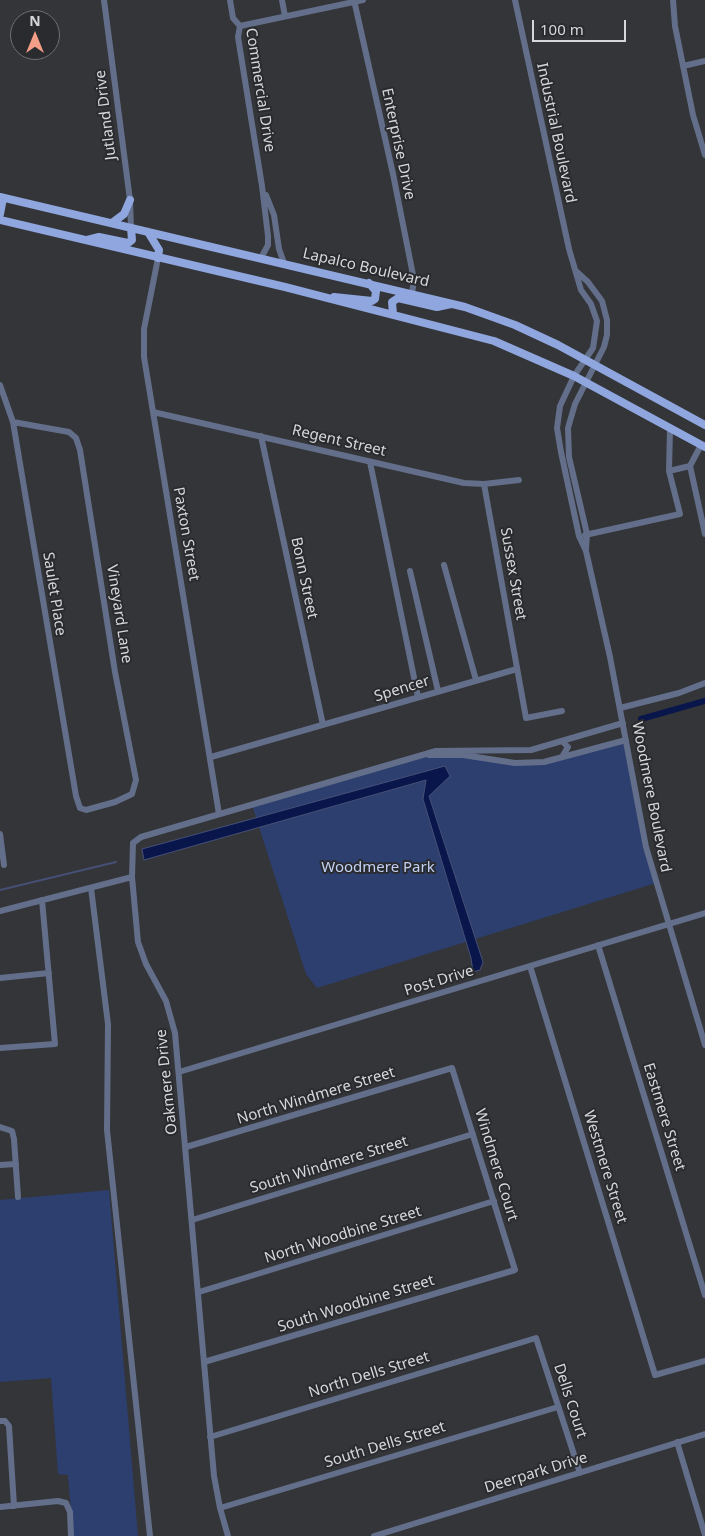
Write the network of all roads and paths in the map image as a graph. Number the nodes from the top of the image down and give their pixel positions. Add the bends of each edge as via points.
1 (104, 0) edge
2 (230, 0) edge
3 (282, 0) edge
4 (363, 0) edge
5 (515, 0) edge
6 (673, 0) edge
7 (354, 1) edge
8 (285, 16) junction
9 (240, 26) junction
10 (705, 61) edge
11 (683, 66) junction
12 (705, 156) edge
13 (262, 186) junction
14 (2, 198) edge
15 (130, 200) junction
16 (0, 214) edge
17 (0, 220) edge
18 (112, 223) junction
19 (131, 228) junction
20 (148, 232) junction
21 (85, 241) junction
22 (158, 258) junction
23 (261, 258) junction
24 (284, 263) junction
25 (576, 271) junction
26 (369, 283) junction
27 (412, 293) junction
28 (325, 297) junction
29 (453, 304) junction
30 (393, 314) junction
31 (585, 360) junction
32 (595, 366) junction
33 (574, 376) junction
34 (586, 382) junction
35 (0, 386) edge
36 (153, 412) junction
37 (650, 418) junction
38 (13, 422) junction
39 (705, 424) edge
40 (670, 429) junction
41 (261, 436) junction
42 (704, 445) edge
43 (370, 462) junction
44 (690, 466) junction
45 (669, 471) junction
46 (519, 480) dead end
47 (484, 484) junction
48 (587, 534) junction
49 (705, 534) edge
50 (579, 536) junction
51 (586, 551) junction
52 (444, 565) dead end
53 (410, 571) dead end
54 (517, 668) junction
55 (476, 680) junction
56 (705, 683) edge
57 (438, 691) junction
58 (418, 697) junction
59 (620, 708) junction
60 (562, 711) dead end
61 (623, 723) junction
62 (323, 725) junction
63 (626, 740) junction
64 (562, 741) junction
65 (421, 756) junction
66 (211, 757) junction
67 (561, 758) junction
68 (132, 794) joint
69 (219, 814) junction
70 (0, 834) edge
71 (4, 866) dead end
72 (132, 877) junction
73 (91, 888) junction
74 (42, 900) junction
75 (0, 911) edge
76 (705, 913) edge
77 (668, 924) junction
78 (598, 946) junction
79 (530, 966) junction
80 (49, 974) junction
81 (0, 978) edge
82 (705, 1044) edge
83 (0, 1048) edge
84 (452, 1068) joint
85 (179, 1072) junction
86 (0, 1127) edge
87 (472, 1134) junction
88 (186, 1147) junction
89 (16, 1164) junction
90 (0, 1165) edge
91 (18, 1197) dead end
92 (494, 1201) junction
93 (192, 1220) junction
94 (515, 1270) joint
95 (198, 1292) junction
96 (705, 1295) edge
97 (536, 1338) joint
98 (705, 1360) edge
99 (204, 1362) junction
100 (558, 1407) junction
101 (3, 1422) edge
102 (705, 1434) edge
103 (210, 1437) junction
104 (677, 1442) junction
105 (580, 1473) junction
106 (14, 1506) junction
107 (0, 1507) edge
108 (220, 1508) junction
109 (705, 1535) edge
110 (71, 1536) edge
111 (150, 1536) edge
112 (228, 1536) edge
113 (374, 1536) edge

1 - 15 street, Jutland Drive
2 - 9 street, Commercial Drive via 233,18
3 - 8 street
4 - 7 street
5 - 25 street, Industrial Boulevard
6 - 11 street
7 - 8 street
7 - 27 street, Enterprise Drive via 393,174 414,280
8 - 9 street
9 - 13 street, Commercial Drive via 238,37
10 - 11 street
11 - 12 street
13 - 23 street, Commercial Drive via 268,245
13 - 24 street, Commercial Drive via 274,216
14 - 16 main road
14 - 18 main road, Lapalco Boulevard
15 - 18 main road via 124,214
15 - 19 street, Jutland Drive
17 - 21 main road
18 - 19 main road, Lapalco Boulevard
19 - 20 main road, Lapalco Boulevard
19 - 21 main road via 132,240 128,243 99,237
20 - 22 main road via 159,250
20 - 23 main road, Lapalco Boulevard
21 - 22 main road
22 - 28 main road
22 - 36 street, Paxton Street via 144,329 144,357
23 - 24 main road, Lapalco Boulevard
24 - 26 main road, Lapalco Boulevard
25 - 31 street, Industrial Boulevard via 581,290 591,304 597,322 596,340
25 - 32 street, Industrial Boulevard via 596,292 606,313 607,335
26 - 27 main road, Lapalco Boulevard
26 - 28 main road via 376,291 372,301 346,296
27 - 29 main road, Lapalco Boulevard
28 - 30 main road
29 - 30 main road via 437,307 398,298 392,302
29 - 31 main road, Lapalco Boulevard via 515,325
30 - 33 main road via 494,341
31 - 32 main road, Lapalco Boulevard
31 - 33 street, Industrial Boulevard
32 - 34 street, Industrial Boulevard
32 - 39 main road, Lapalco Boulevard
33 - 34 main road
33 - 50 street, Woodmere Boulevard via 560,406 557,428
34 - 37 main road
34 - 48 street, Woodmere Boulevard via 572,412 568,436 570,463
35 - 38 street, Saulet Place
36 - 41 street, Regent Street
36 - 66 street, Paxton Street
37 - 40 main road
37 - 42 main road via 674,425
38 - 68 street, Vineyard Lane via 69,432 76,438 80,450 115,672 136,780
38 - 68 street, Saulet Place via 76,796 80,808 86,810
40 - 42 main road
40 - 45 street
41 - 43 street, Regent Street
41 - 62 street, Bonn Street
42 - 44 street
43 - 47 street, Regent Street via 464,484
43 - 58 street
44 - 45 street
44 - 49 street
45 - 48 street via 680,514
46 - 47 street, Regent Street
47 - 54 street, Sussex Street
48 - 50 street
48 - 51 street, Woodmere Boulevard
50 - 51 street, Woodmere Boulevard
51 - 59 street, Woodmere Boulevard
52 - 55 street
53 - 57 street
54 - 55 street, Spencer
54 - 60 street via 526,718
55 - 57 street, Spencer
56 - 59 street
57 - 58 street, Spencer
58 - 62 street, Spencer
59 - 61 street, Woodmere Boulevard
61 - 63 street, Woodmere Boulevard
61 - 64 street, Oakmere Drive
62 - 66 street, Spencer
63 - 67 street, Oakmere Drive
63 - 77 street, Woodmere Boulevard via 646,847
64 - 65 street, Oakmere Drive via 518,751 444,750
64 - 67 street via 568,747
65 - 67 street, Oakmere Drive via 463,755 530,763
65 - 69 street, Oakmere Drive
66 - 69 street, Paxton Street
69 - 72 street, Oakmere Drive via 136,839 131,848
70 - 71 street
72 - 73 street
72 - 85 street, Oakmere Drive via 141,954 170,1012
73 - 74 street
73 - 111 street via 108,1024 107,1130
74 - 75 street
74 - 80 street
76 - 77 street, Post Drive
77 - 78 street, Post Drive
77 - 82 street, Woodmere Boulevard
78 - 79 street, Post Drive
78 - 96 street, Eastmere Street
79 - 85 street, Post Drive
79 - 98 street, Westmere Street via 655,1375
80 - 81 street
80 - 83 street via 55,1044
84 - 87 street, Windmere Court
84 - 88 street, North Windmere Street
85 - 88 street, Oakmere Drive
86 - 89 street via 12,1131
87 - 92 street, Windmere Court
87 - 93 street, South Windmere Street
88 - 93 street, Oakmere Drive
89 - 90 street
89 - 91 street
92 - 94 street, Windmere Court
92 - 95 street, North Woodbine Street
93 - 95 street, Oakmere Drive
94 - 99 street, South Woodbine Street
95 - 99 street, Oakmere Drive
97 - 100 street, Dells Court
97 - 103 street, North Dells Street
99 - 103 street, Oakmere Drive
100 - 105 street, Dells Court
100 - 108 street, South Dells Street
101 - 106 street via 9,1426
102 - 104 street, Deerpark Drive
103 - 108 street, Oakmere Drive
104 - 105 street, Deerpark Drive
104 - 109 street
105 - 113 street, Deerpark Drive
106 - 107 street
106 - 110 street via 66,1503 70,1512
108 - 112 street, Oakmere Drive

